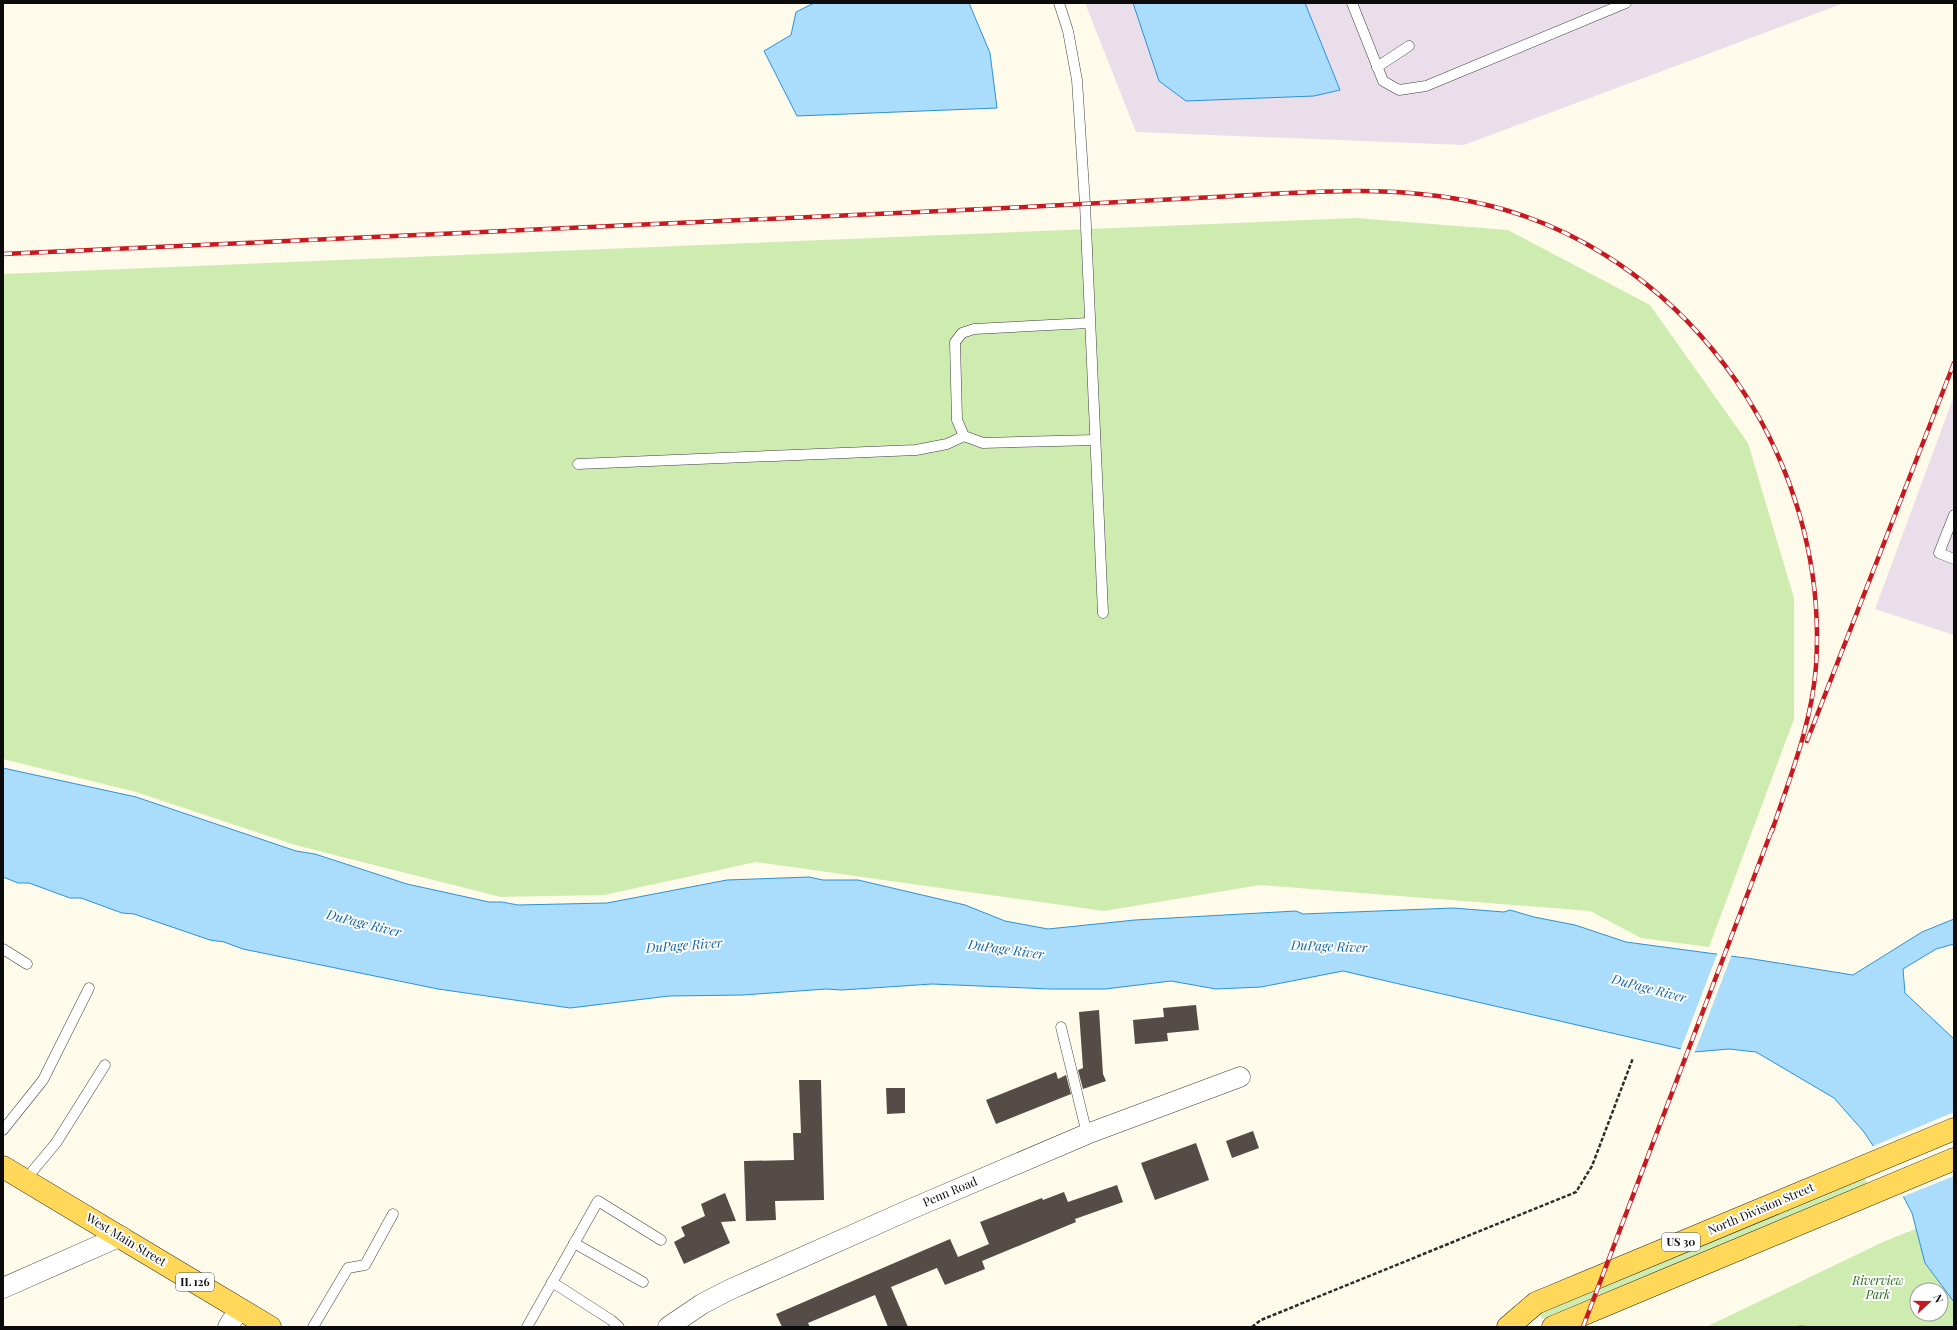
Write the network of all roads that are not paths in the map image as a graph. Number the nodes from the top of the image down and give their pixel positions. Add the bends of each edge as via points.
1 (1059, 3) edge
2 (1352, 3) edge
3 (1626, 3) edge
4 (1409, 46) dead end
5 (1377, 67) junction
6 (1089, 323) junction
7 (964, 436) junction
8 (1095, 440) junction
9 (578, 464) dead end
10 (1954, 514) edge
11 (1954, 559) edge
12 (1103, 613) dead end
13 (3, 949) edge
14 (27, 964) dead end
15 (89, 988) dead end
16 (1061, 1027) dead end
17 (105, 1065) dead end
18 (1240, 1077) dead end
19 (1954, 1128) edge
20 (3, 1130) edge
21 (1087, 1134) junction
22 (1954, 1159) edge
23 (3, 1167) edge
24 (25, 1180) junction
25 (394, 1214) dead end
26 (121, 1236) junction
27 (661, 1240) dead end
28 (574, 1243) junction
29 (552, 1282) junction
30 (643, 1282) dead end
31 (3, 1288) edge
32 (239, 1309) junction
33 (228, 1327) edge
34 (270, 1327) edge
35 (313, 1327) edge
36 (527, 1327) edge
37 (618, 1327) edge
38 (668, 1327) edge
39 (1508, 1327) edge
40 (1553, 1327) edge

1 - 6 lane via 1068,31 1077,80
2 - 5 lane
3 - 5 lane via 1426,86 1399,90 1383,81
4 - 5 lane
6 - 7 lane via 974,329 962,333 955,342 957,420
6 - 8 lane
7 - 8 lane via 984,443
7 - 9 lane via 947,444 916,450
8 - 12 lane
10 - 11 lane via 1939,553
13 - 14 lane
15 - 20 lane via 43,1080
16 - 21 lane
17 - 24 lane via 56,1143
18 - 21 street, Penn Road
19 - 39 main road, North Division Street / US 30 via 1536,1303
21 - 38 street, Penn Road via 729,1290 702,1304
22 - 40 main road, US 30
23 - 24 main road, West Main Street / IL 126
24 - 26 main road, West Main Street / IL 126
25 - 35 lane via 365,1265 348,1268
26 - 31 street
26 - 32 main road, West Main Street / IL 126
27 - 28 lane via 598,1201
28 - 29 lane
28 - 30 lane
29 - 36 lane
29 - 37 lane
32 - 33 street
32 - 34 main road, West Main Street / IL 126

